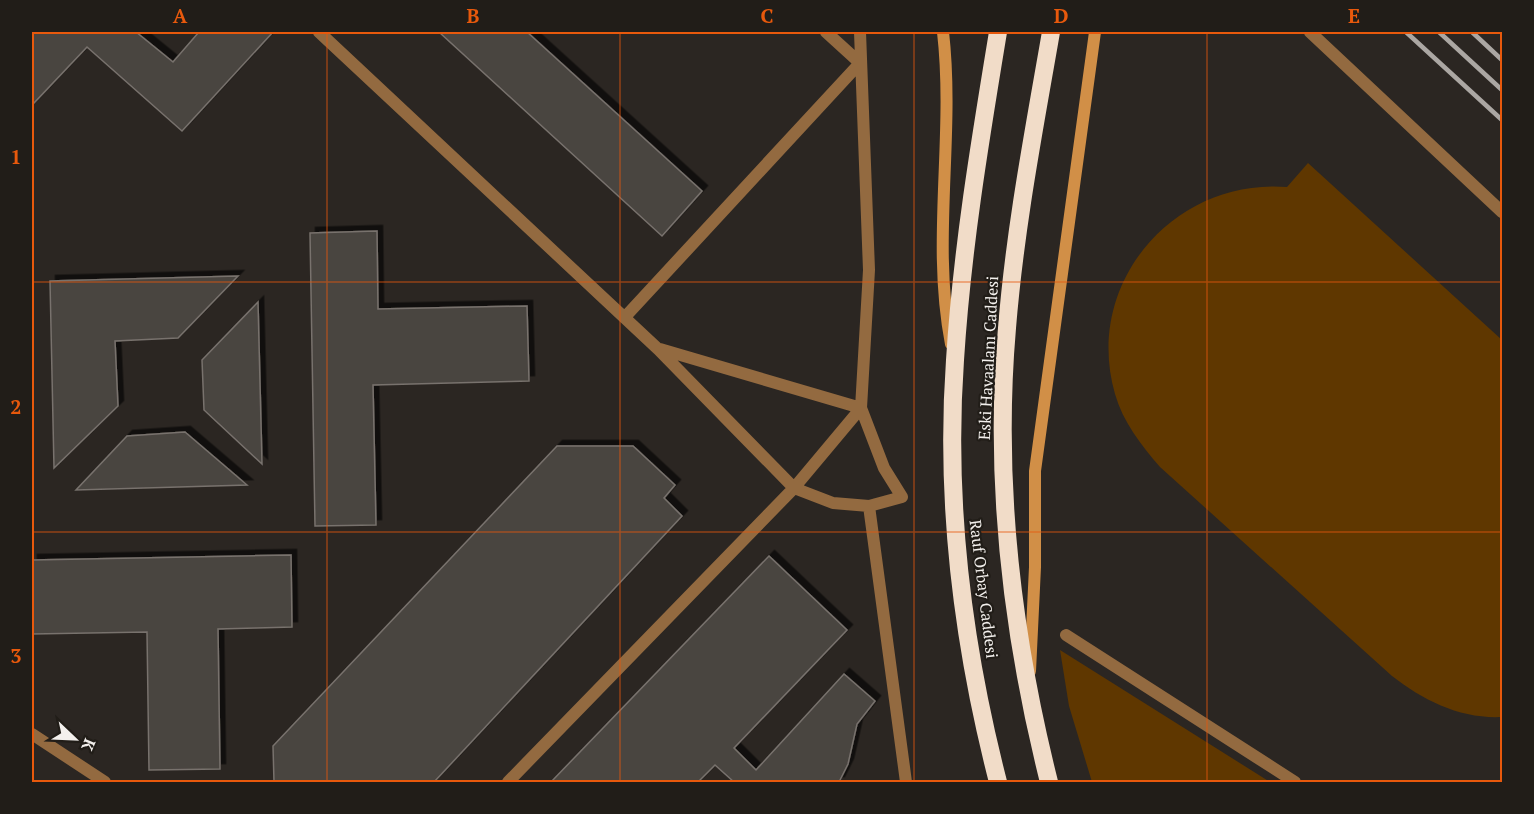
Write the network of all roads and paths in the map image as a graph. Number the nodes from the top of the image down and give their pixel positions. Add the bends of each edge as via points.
1 (319, 32) edge
2 (826, 32) edge
3 (860, 32) edge
4 (943, 32) edge
5 (998, 32) edge
6 (1051, 32) edge
7 (1095, 32) edge
8 (1310, 32) edge
9 (860, 63) junction
10 (1503, 212) edge
11 (625, 317) junction
12 (658, 349) junction
13 (954, 361) junction
14 (861, 408) junction
15 (794, 488) junction
16 (869, 506) junction
17 (1066, 635) dead end
18 (1028, 687) junction
19 (32, 734) edge
20 (105, 783) edge
21 (508, 783) edge
22 (906, 783) edge
23 (998, 783) edge
24 (1049, 783) edge
25 (1294, 783) edge

1 - 11 lane
2 - 9 lane
3 - 9 lane
4 - 13 main road via 945,152 941,246 945,312
5 - 13 highway, Eski Havaalanı Caddesi via 971,192
6 - 18 highway, Eski Havaalanı Caddesi via 1012,273 1003,412 1009,553
7 - 18 main road via 1035,471 1034,641
8 - 10 lane
9 - 11 lane
9 - 14 lane via 869,270
11 - 12 lane
12 - 14 lane
12 - 15 lane
13 - 23 highway, Rauf Orbay Caddesi via 958,562
14 - 15 lane
14 - 16 lane via 885,468 902,497
15 - 16 lane via 833,502
15 - 21 lane
16 - 22 lane
17 - 25 lane
18 - 24 highway
19 - 20 lane

